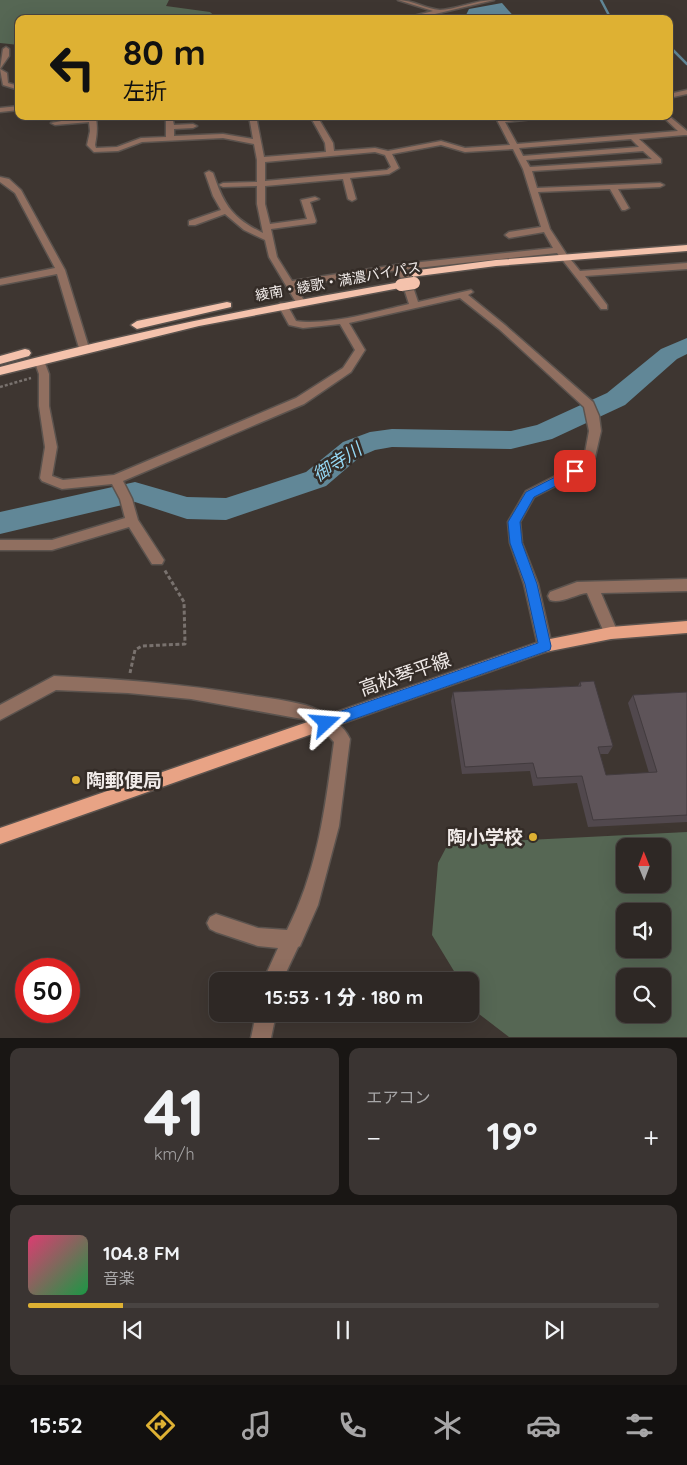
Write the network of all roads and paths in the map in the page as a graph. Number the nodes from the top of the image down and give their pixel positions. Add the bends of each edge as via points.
1 (401, 0) edge
2 (491, 0) edge
3 (439, 11) junction
4 (422, 15) edge
5 (4, 54) edge
6 (0, 69) edge
7 (15, 87) edge
8 (687, 92) edge
9 (673, 95) edge
10 (15, 108) edge
11 (0, 110) edge
12 (78, 120) edge
13 (92, 120) edge
14 (170, 120) edge
15 (253, 120) edge
16 (315, 120) edge
17 (501, 120) edge
18 (669, 120) edge
19 (56, 123) dead end
20 (193, 126) dead end
21 (170, 127) junction
22 (634, 137) junction
23 (170, 139) junction
24 (257, 142) junction
25 (516, 146) junction
26 (646, 148) junction
27 (388, 153) junction
28 (330, 154) junction
29 (521, 158) junction
30 (261, 160) junction
31 (527, 169) junction
32 (612, 171) junction
33 (209, 173) dead end
34 (346, 176) junction
35 (0, 179) edge
36 (223, 184) dead end
37 (260, 184) junction
38 (660, 185) dead end
39 (623, 186) junction
40 (612, 187) junction
41 (535, 190) junction
42 (315, 199) dead end
43 (352, 199) dead end
44 (625, 208) dead end
45 (226, 211) junction
46 (192, 223) dead end
47 (266, 227) junction
48 (546, 229) junction
49 (509, 234) dead end
50 (269, 239) junction
51 (687, 248) edge
52 (561, 253) junction
53 (687, 257) edge
54 (687, 266) edge
55 (575, 269) junction
56 (60, 270) junction
57 (405, 277) junction
58 (0, 282) edge
59 (295, 293) junction
60 (414, 304) junction
61 (283, 305) junction
62 (604, 307) dead end
63 (344, 321) junction
64 (82, 343) junction
65 (0, 360) edge
66 (39, 360) junction
67 (0, 371) edge
68 (44, 374) junction
69 (0, 387) edge
70 (121, 489) junction
71 (132, 521) junction
72 (0, 545) edge
73 (157, 560) joint
74 (687, 585) edge
75 (592, 588) junction
76 (555, 596) dead end
77 (687, 627) edge
78 (612, 633) junction
79 (545, 646) junction
80 (128, 686) junction
81 (0, 713) edge
82 (326, 723) junction
83 (0, 836) edge
84 (216, 923) dead end
85 (294, 940) junction
86 (277, 972) edge
87 (264, 1022) edge
88 (261, 1038) edge

1 - 3 street
2 - 3 street
3 - 4 street
5 - 6 street
6 - 7 street via 4,73 5,84
8 - 9 street
10 - 11 street
12 - 19 street
13 - 23 street via 94,131 90,145 94,150 118,149 141,140
14 - 21 street
15 - 24 street
16 - 28 street via 329,143
17 - 25 street
18 - 22 street via 684,133
20 - 21 street
21 - 23 street
22 - 25 street
22 - 26 street
23 - 24 street via 223,136
24 - 30 street
25 - 27 street via 465,150 441,143
25 - 29 street
26 - 29 street
26 - 32 street via 658,162
27 - 28 street via 376,150
27 - 34 street via 395,168 392,171
28 - 30 street
29 - 31 street
30 - 37 street
31 - 32 street
31 - 41 street
32 - 39 street
33 - 45 street
34 - 37 street
34 - 43 street
35 - 56 street via 18,192
36 - 37 street
37 - 47 street
38 - 39 street
39 - 40 street
40 - 41 street
40 - 44 street
41 - 48 street
42 - 47 street via 305,200 312,221
45 - 46 street
45 - 50 street via 249,230
47 - 50 street
48 - 49 street
48 - 52 street
50 - 59 street via 279,270
51 - 52 highway, 綾南・綾歌・満濃バイパス
52 - 55 street
52 - 57 highway, 綾南・綾歌・満濃バイパス
53 - 55 highway, 綾南・綾歌・満濃バイパス
54 - 55 street
55 - 57 highway, 綾南・綾歌・満濃バイパス
55 - 62 street
56 - 58 street
56 - 64 street
57 - 59 highway, 綾南・綾歌・満濃バイパス
57 - 59 street
57 - 60 street
59 - 61 highway, 綾南・綾歌・満濃バイパス
59 - 64 highway, 綾南・綾歌・満濃バイパス via 185,313
60 - 63 street
60 - 79 street via 465,293 591,410 595,431 591,454 575,471 530,494 514,522 516,543 531,584
61 - 63 street via 296,325
61 - 64 highway, 綾南・綾歌・満濃バイパス
63 - 70 street via 360,350 348,370 300,401
64 - 65 highway, 綾南・綾歌・満濃バイパス
64 - 66 highway, 綾南・綾歌・満濃バイパス
66 - 67 highway, 綾南・綾歌・満濃バイパス
66 - 68 street
68 - 69 path
68 - 70 street via 44,406 51,447 46,478 62,485
70 - 71 street
71 - 72 street via 52,545
71 - 73 street
73 - 80 path via 184,602 186,644 142,646 134,650
74 - 75 street
75 - 76 street via 577,588
75 - 78 street
77 - 78 main road, 高松琴平線
78 - 79 main road, 高松琴平線
79 - 82 main road, 高松琴平線
80 - 81 street via 54,683
80 - 82 street via 191,692 294,710
82 - 83 main road, 高松琴平線
82 - 85 street via 342,738 331,826 309,905
84 - 85 street via 258,937
85 - 86 street
87 - 88 street

